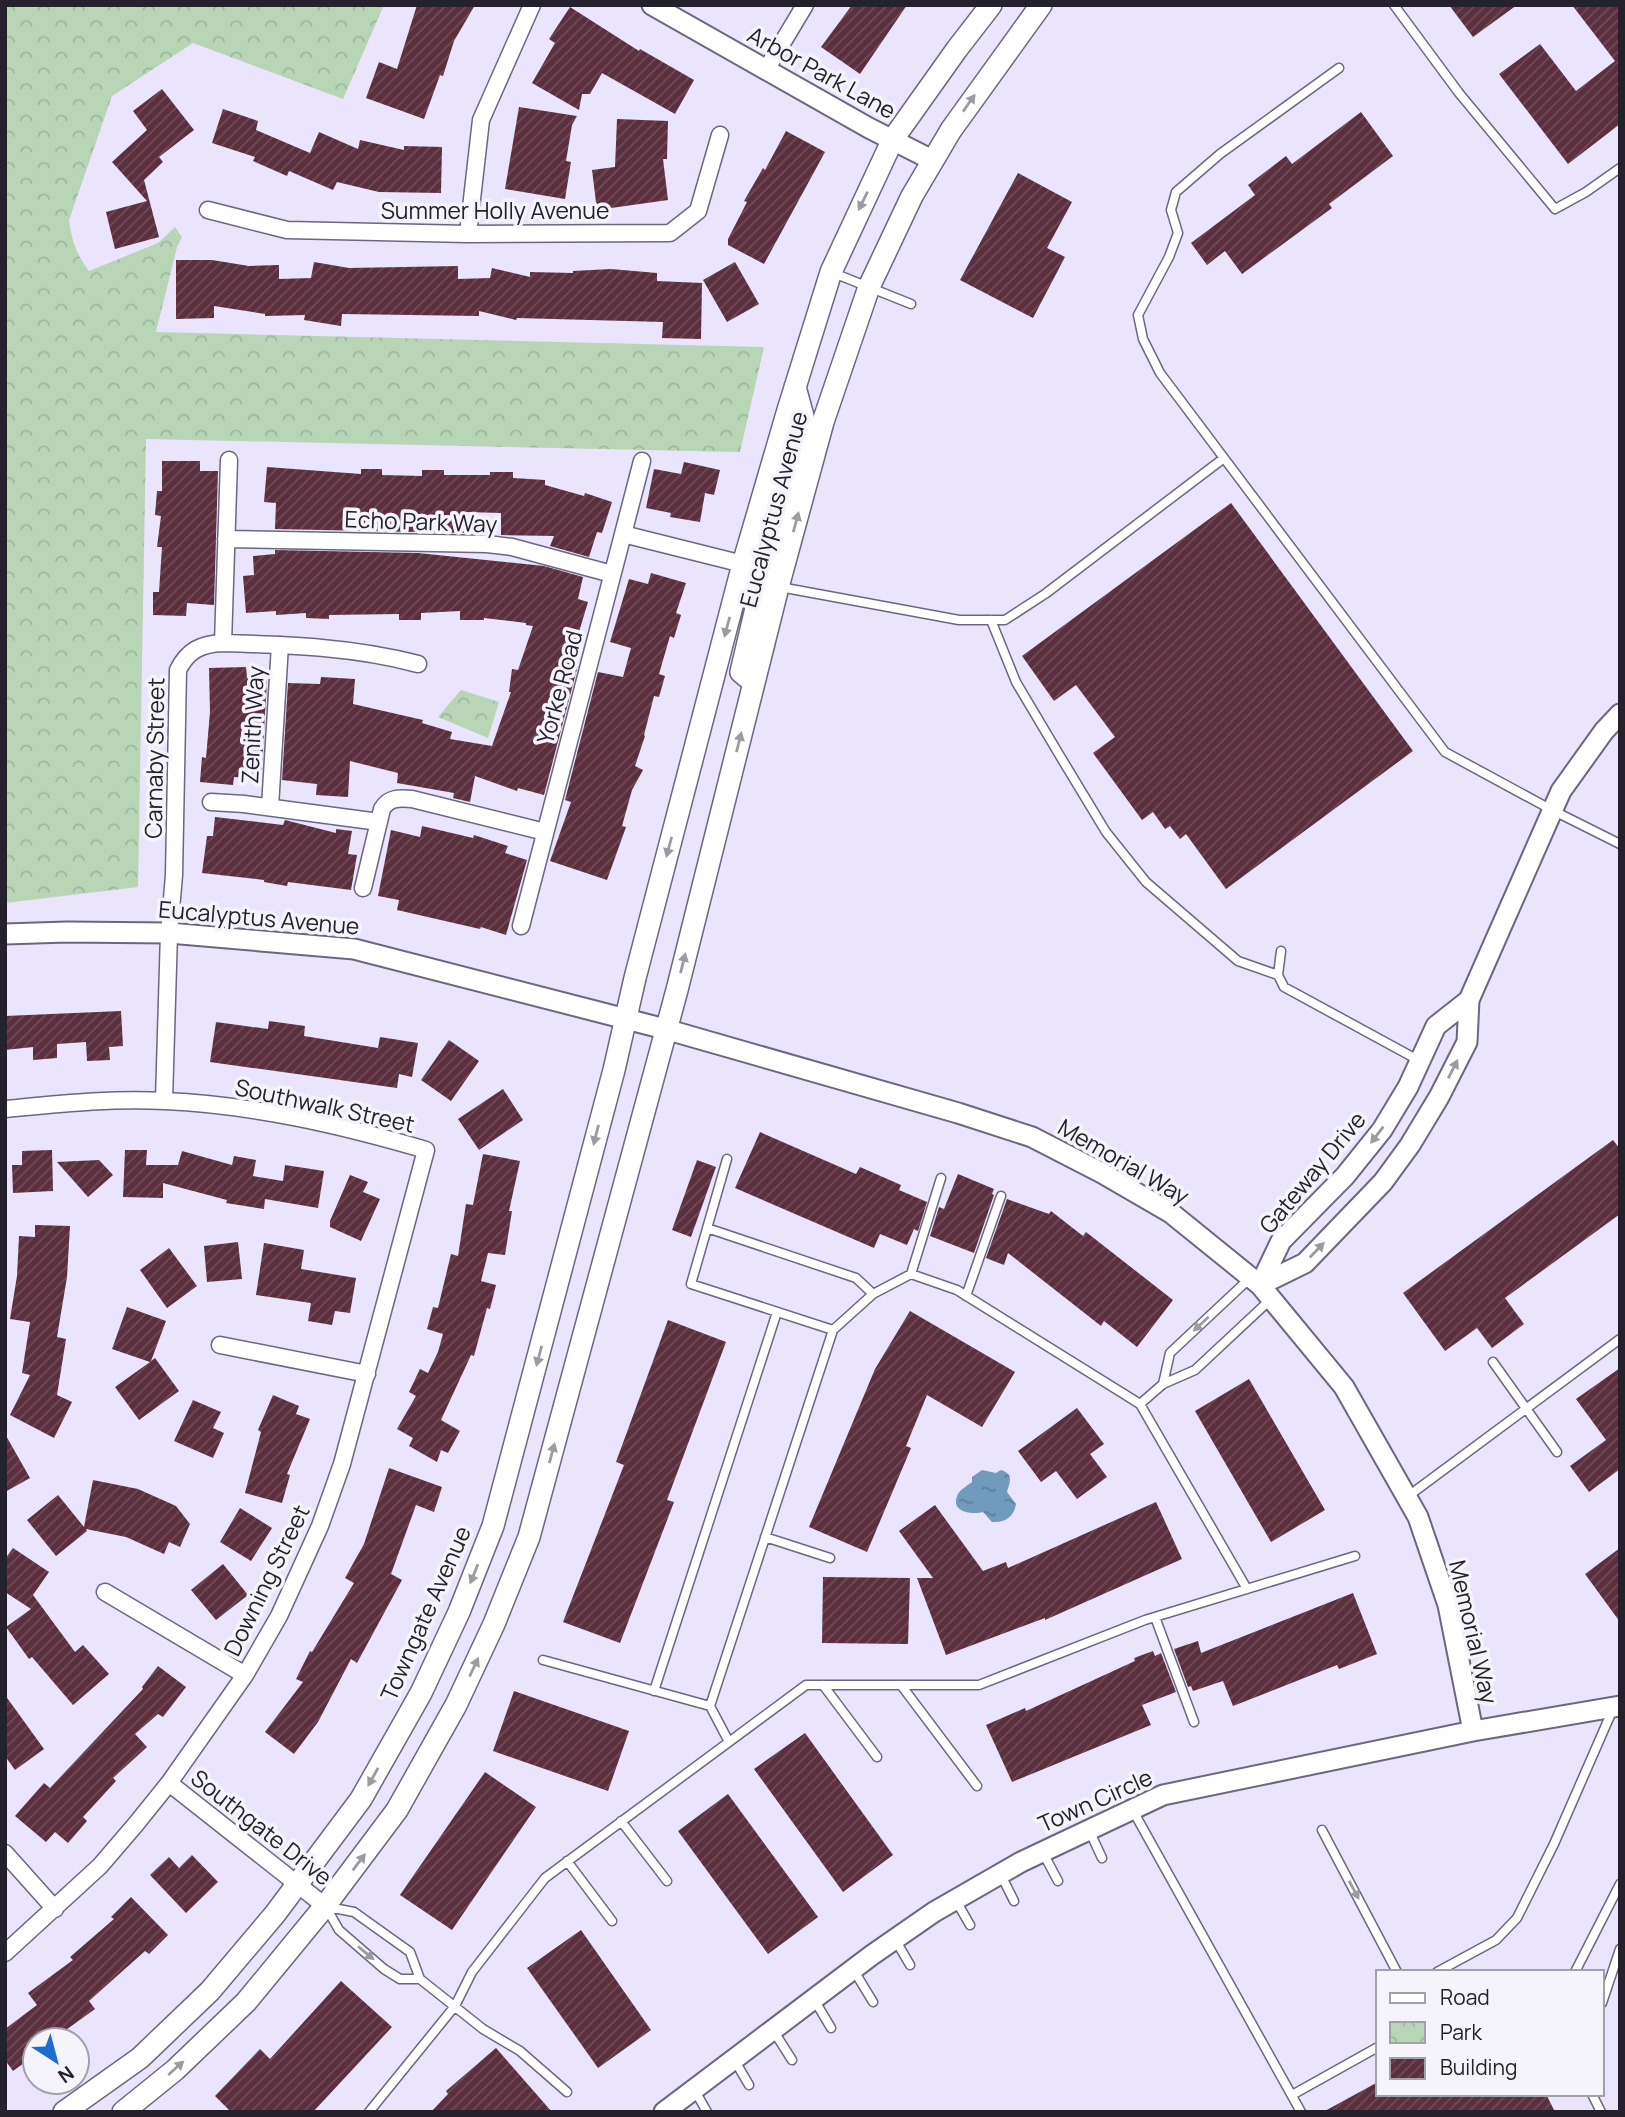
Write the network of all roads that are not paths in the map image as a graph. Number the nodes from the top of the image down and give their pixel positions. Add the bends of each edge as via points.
1 (532, 5) edge
2 (652, 5) edge
3 (805, 5) edge
4 (991, 5) edge
5 (1041, 5) edge
6 (1394, 5) edge
7 (1339, 68) dead end
8 (766, 70) junction
9 (720, 135) dead end
10 (893, 139) junction
11 (932, 160) junction
12 (1620, 168) edge
13 (208, 210) dead end
14 (468, 234) junction
15 (831, 272) junction
16 (869, 288) junction
17 (911, 304) dead end
18 (795, 387) junction
19 (1224, 458) junction
20 (229, 460) dead end
21 (642, 461) dead end
22 (623, 534) junction
23 (226, 539) junction
24 (743, 564) junction
25 (612, 574) junction
26 (778, 587) junction
27 (991, 620) junction
28 (223, 643) junction
29 (280, 645) junction
30 (418, 664) dead end
31 (754, 683) junction
32 (1620, 714) edge
33 (211, 802) dead end
34 (270, 807) junction
35 (1552, 810) junction
36 (379, 822) junction
37 (545, 832) junction
38 (1620, 844) edge
39 (363, 888) dead end
40 (521, 926) dead end
41 (169, 933) junction
42 (5, 934) edge
43 (1281, 951) dead end
44 (1278, 975) junction
45 (1469, 1000) junction
46 (625, 1019) junction
47 (665, 1029) junction
48 (1420, 1061) junction
49 (164, 1100) junction
50 (5, 1109) edge
51 (426, 1150) joint
52 (727, 1159) dead end
53 (941, 1178) dead end
54 (1001, 1196) dead end
55 (707, 1228) junction
56 (911, 1274) junction
57 (1261, 1287) junction
58 (873, 1294) junction
59 (966, 1296) junction
60 (777, 1312) junction
61 (833, 1330) junction
62 (1620, 1339) edge
63 (220, 1345) dead end
64 (1493, 1362) dead end
65 (367, 1374) junction
66 (1163, 1384) junction
67 (1140, 1404) junction
68 (1527, 1408) junction
69 (1557, 1452) dead end
70 (1407, 1497) junction
71 (765, 1537) junction
72 (1355, 1556) dead end
73 (830, 1558) dead end
74 (1247, 1589) junction
75 (105, 1591) dead end
76 (1154, 1617) junction
77 (543, 1660) dead end
78 (245, 1675) junction
79 (823, 1685) junction
80 (901, 1685) junction
81 (654, 1691) junction
82 (710, 1706) junction
83 (1617, 1706) edge
84 (1194, 1722) dead end
85 (1472, 1731) junction
86 (729, 1742) junction
87 (877, 1757) dead end
88 (169, 1783) junction
89 (977, 1786) dead end
90 (1132, 1809) junction
91 (621, 1821) junction
92 (1089, 1830) junction
93 (1322, 1830) dead end
94 (1042, 1851) junction
95 (5, 1853) edge
96 (1102, 1857) dead end
97 (567, 1861) junction
98 (1000, 1873) junction
99 (667, 1881) dead end
100 (1058, 1881) dead end
101 (297, 1884) junction
102 (1620, 1884) edge
103 (1617, 1896) edge
104 (955, 1899) junction
105 (1013, 1901) dead end
106 (326, 1906) junction
107 (55, 1909) junction
108 (612, 1921) dead end
109 (970, 1925) dead end
110 (895, 1939) junction
111 (1620, 1949) edge
112 (5, 1953) edge
113 (909, 1965) dead end
114 (853, 1969) junction
115 (1395, 1970) edge
116 (1441, 1970) edge
117 (1576, 1970) edge
118 (420, 1979) junction
119 (1604, 1997) edge
120 (814, 1999) junction
121 (873, 2002) dead end
122 (455, 2006) junction
123 (831, 2028) dead end
124 (773, 2029) junction
125 (1376, 2048) edge
126 (735, 2059) junction
127 (792, 2060) dead end
128 (749, 2085) dead end
129 (694, 2089) junction
130 (567, 2092) dead end
131 (1292, 2095) junction
132 (1593, 2096) edge
133 (64, 2112) edge
134 (123, 2112) edge
135 (369, 2112) edge
136 (664, 2112) edge
137 (707, 2112) edge
138 (1301, 2112) edge
139 (1601, 2112) edge

1 - 14 street via 481,120
2 - 8 street, Arbor Park Lane
3 - 8 street
4 - 10 main road, Eucalyptus Avenue
11 -> 5 main road, Eucalyptus Avenue
6 - 12 lane via 1555,209
7 - 19 lane via 1220,153 1176,192 1171,210 1178,233 1138,315 1143,339 1160,373
8 - 10 street, Arbor Park Lane
9 - 14 street, Summer Holly Avenue via 698,211 670,233
10 - 11 street, Arbor Park Lane
10 -> 15 main road, Eucalyptus Avenue
11 - 16 main road, Eucalyptus Avenue
13 - 14 street, Summer Holly Avenue via 287,230
15 - 16 lane
15 - 18 main road, Eucalyptus Avenue
16 - 17 lane
26 -> 16 main road, Eucalyptus Avenue via 823,422
18 - 24 main road, Eucalyptus Avenue
18 - 26 main road via 803,416 772,553
19 - 27 lane via 1045,594 1005,620
19 - 35 lane via 1445,752
20 - 23 street
21 - 22 street, Yorke Road
22 - 24 street
22 - 25 street, Yorke Road
23 - 25 street, Echo Park Way via 487,544
23 - 28 street
24 - 31 main road via 761,587 740,672
24 -> 46 main road, Eucalyptus Avenue
25 - 37 street, Yorke Road
26 - 27 lane via 959,620
26 - 31 main road, Eucalyptus Avenue
27 - 44 lane via 1016,682 1106,832 1146,883 1238,961
28 - 29 street, Carnaby Street
28 - 41 street, Carnaby Street via 194,649 178,670
29 - 30 street, Carnaby Street via 382,654
29 - 34 street, Zenith Way
47 -> 31 main road, Eucalyptus Avenue
32 - 35 street, Gateway Drive via 1561,791
33 - 34 street
34 - 36 street
35 - 38 lane
35 - 45 street, Gateway Drive
36 - 37 street via 386,803 398,797
36 - 39 street
37 - 40 street, Yorke Road
41 - 42 street, Eucalyptus Avenue
41 - 46 street, Eucalyptus Avenue via 354,949
41 - 49 street, Carnaby Street
43 - 44 lane
44 - 48 lane via 1284,987
45 - 48 street, Gateway Drive via 1436,1026
57 -> 45 street, Gateway Drive via 1305,1263 1383,1182 1410,1145 1467,1042
46 - 47 street, Eucalyptus Avenue
46 -> 101 main road, Towngate Avenue via 493,1526 421,1693 361,1799
47 - 57 street, Memorial Way via 1032,1138 1171,1213
106 -> 47 main road via 397,1810 450,1716 529,1537
48 -> 57 street, Gateway Drive via 1382,1130 1345,1176 1281,1241
49 - 50 street, Southwalk Street
49 - 51 street, Southwalk Street via 266,1111
51 - 65 street, Downing Street
52 - 55 lane
53 - 56 lane
54 - 59 lane
55 - 58 lane via 856,1278
55 - 60 lane via 691,1284
56 - 58 lane
56 - 59 lane
57 - 66 lane via 1195,1370
57 -> 66 lane via 1170,1353
57 - 70 street, Memorial Way via 1344,1387
58 - 61 lane
59 - 67 lane
60 - 61 lane
60 - 81 lane
61 - 71 lane
62 - 68 lane
63 - 65 street
64 - 68 lane
65 - 78 street, Downing Street via 320,1526 279,1616
66 - 67 lane
67 - 74 lane
68 - 69 lane
68 - 70 lane
70 - 85 street, Memorial Way via 1448,1605
71 - 73 lane
71 - 82 lane
72 - 74 lane
74 - 76 lane
75 - 78 street
76 - 80 lane via 979,1685
76 - 84 lane
77 - 81 lane
78 - 88 street, Downing Street
79 - 80 lane
79 - 86 lane via 806,1685
79 - 87 lane
80 - 89 lane
81 - 82 lane
82 - 86 lane
83 - 85 street, Town Circle
83 - 116 lane via 1517,1918 1496,1940
85 - 90 street, Town Circle via 1163,1795
86 - 91 lane
88 - 101 street, Southgate Drive
88 - 107 street, Downing Street via 100,1866
90 - 92 street, Town Circle
90 - 131 lane
91 - 97 lane
91 - 99 lane
92 - 94 street, Town Circle
92 - 96 lane
93 -> 115 lane
94 - 98 street, Town Circle
94 - 100 lane
95 - 107 street
97 - 108 lane
97 - 122 lane via 545,1878 472,1972
98 - 104 street, Town Circle
98 - 105 lane
101 - 106 street, Southgate Drive
101 - 133 main road, Towngate Avenue via 210,1991 140,2058
102 - 103 lane
103 - 117 lane
104 - 109 lane
104 - 110 street, Town Circle
106 -> 118 lane via 339,1930 384,1969 400,1979
106 - 118 lane via 354,1912 410,1952
134 -> 106 main road via 176,2070 246,2002
107 - 112 street, Downing Street
110 - 113 lane
110 - 114 street, Town Circle
111 - 119 lane
114 - 120 street, Town Circle
114 - 121 lane
118 - 122 lane
120 - 123 lane
120 - 124 street, Town Circle
122 - 130 lane via 520,2051
122 - 135 lane
124 - 126 street, Town Circle
124 - 127 lane
125 - 131 lane
126 - 128 lane
126 - 129 street, Town Circle
129 - 136 street, Town Circle
129 - 137 lane
131 - 138 lane
132 - 139 lane

